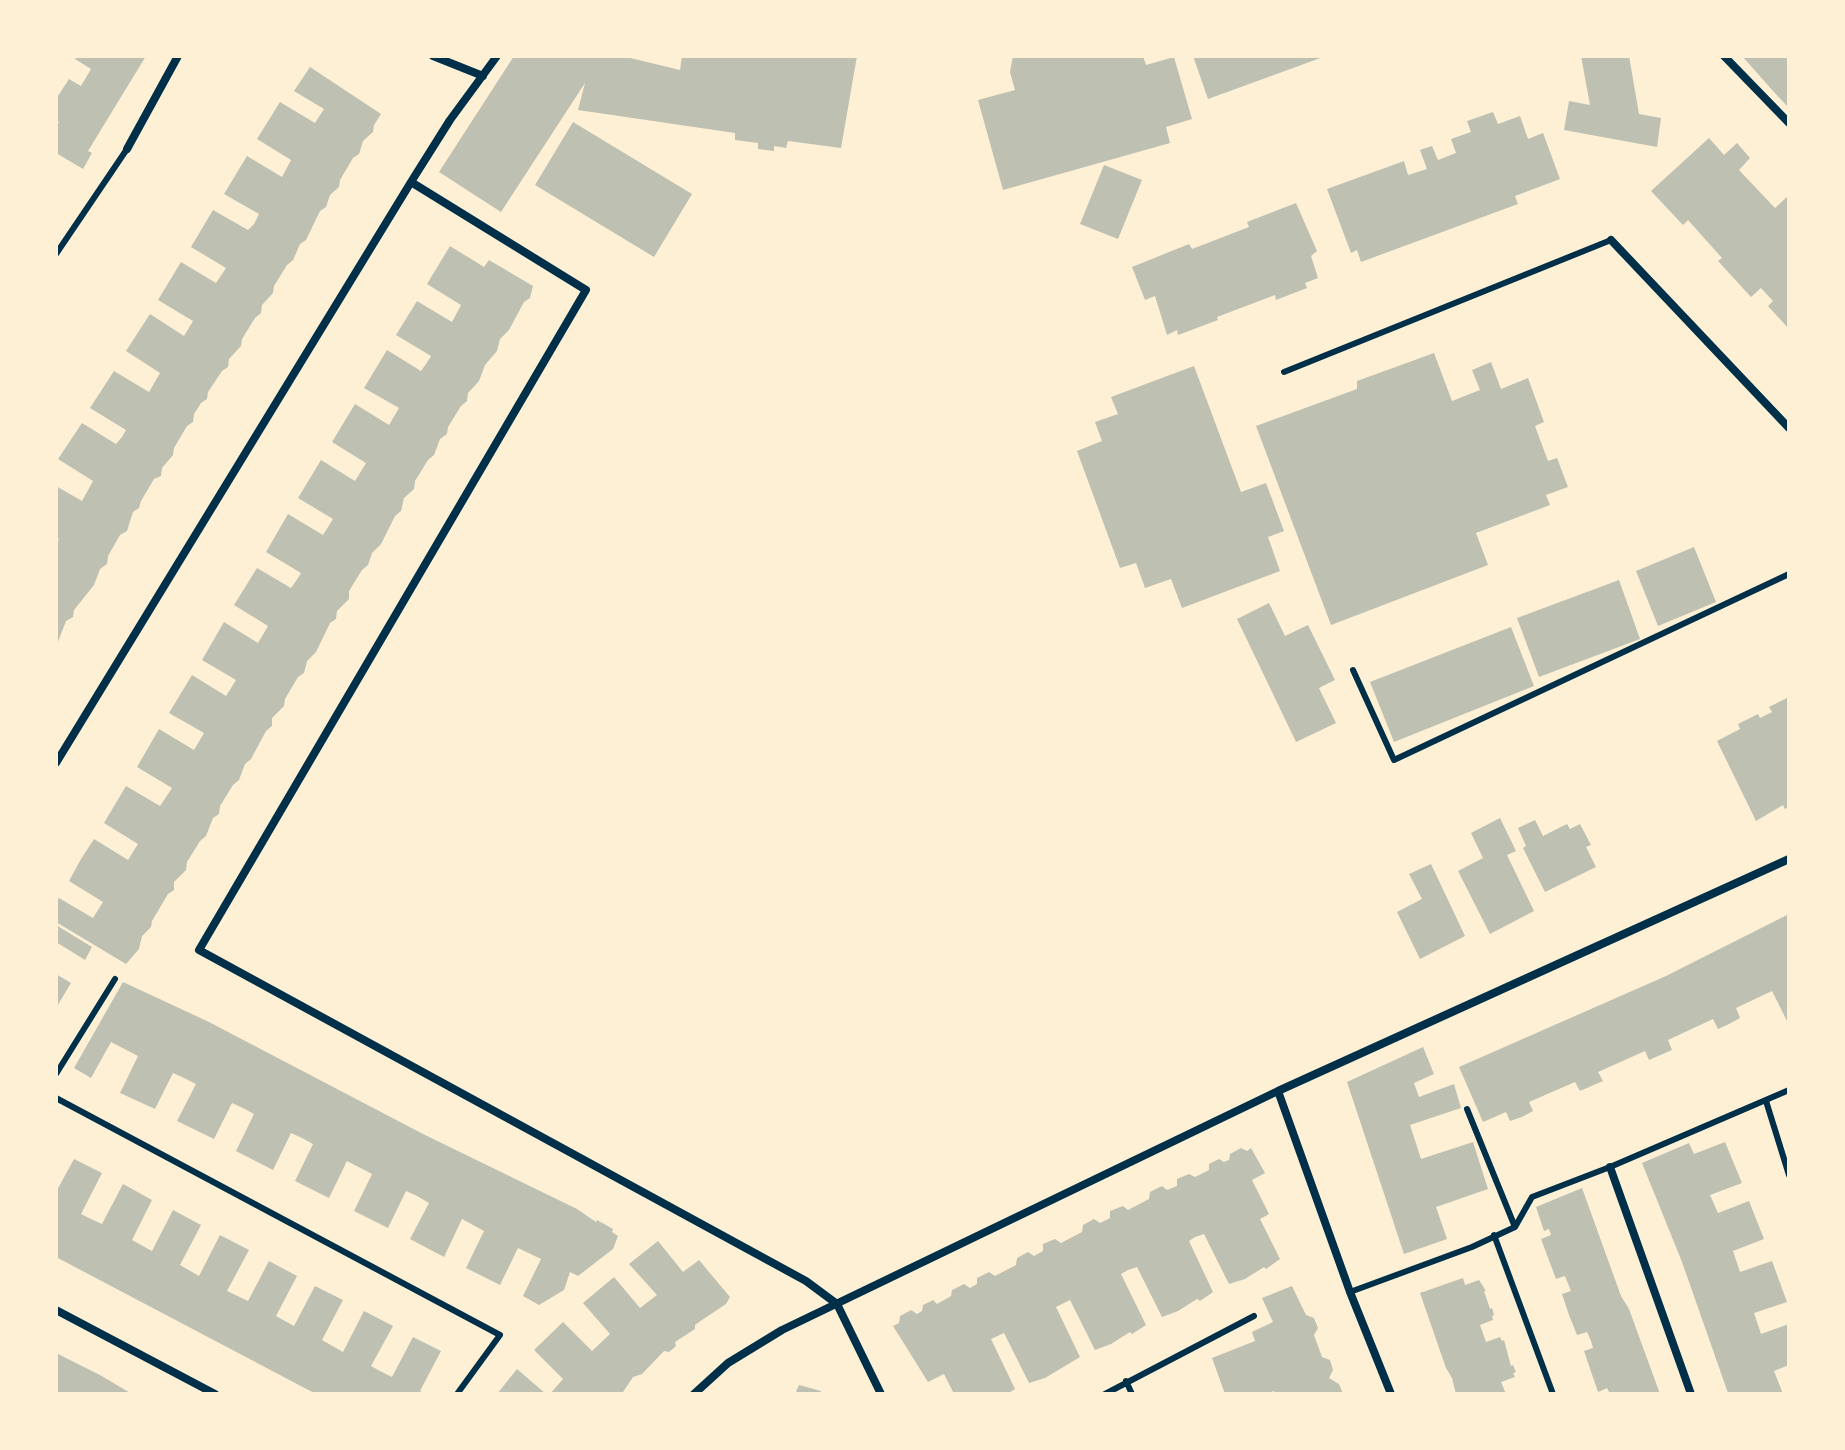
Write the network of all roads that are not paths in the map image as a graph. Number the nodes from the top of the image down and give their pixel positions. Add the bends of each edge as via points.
1 (178, 56) edge
2 (433, 56) edge
3 (497, 56) edge
4 (1724, 56) edge
5 (483, 76) junction
6 (1789, 123) edge
7 (127, 149) joint
8 (411, 182) junction
9 (1611, 240) joint
10 (56, 254) edge
11 (1284, 372) dead end
12 (1789, 428) edge
13 (1789, 574) edge
14 (1353, 670) dead end
15 (56, 763) edge
16 (1789, 859) edge
17 (115, 979) dead end
18 (56, 1074) edge
19 (1789, 1090) edge
20 (1278, 1091) junction
21 (56, 1098) edge
22 (1766, 1101) junction
23 (1467, 1109) dead end
24 (1610, 1167) junction
25 (1789, 1175) edge
26 (1515, 1227) junction
27 (1494, 1235) junction
28 (1350, 1292) junction
29 (837, 1304) junction
30 (56, 1310) edge
31 (1254, 1316) dead end
32 (1126, 1381) junction
33 (215, 1394) edge
34 (457, 1394) edge
35 (694, 1394) edge
36 (881, 1394) edge
37 (1105, 1394) edge
38 (1132, 1394) edge
39 (1391, 1394) edge
40 (1553, 1394) edge
41 (1691, 1394) edge

1 - 7 street
2 - 5 street
3 - 5 street
4 - 6 street
5 - 8 street
7 - 10 lane
8 - 15 street
8 - 29 street via 586,290 199,950 806,1281
9 - 11 lane
9 - 12 street
13 - 14 lane via 1394,760
16 - 20 street
17 - 18 lane
19 - 22 lane
20 - 28 street
20 - 29 street
21 - 34 lane via 500,1335
22 - 24 lane
22 - 25 lane
23 - 26 lane
24 - 26 lane via 1532,1197
24 - 41 street
26 - 27 lane
27 - 28 lane
27 - 40 lane
28 - 39 street
29 - 35 street via 728,1363
29 - 36 street
30 - 33 street
31 - 32 lane
32 - 37 lane
32 - 38 lane

